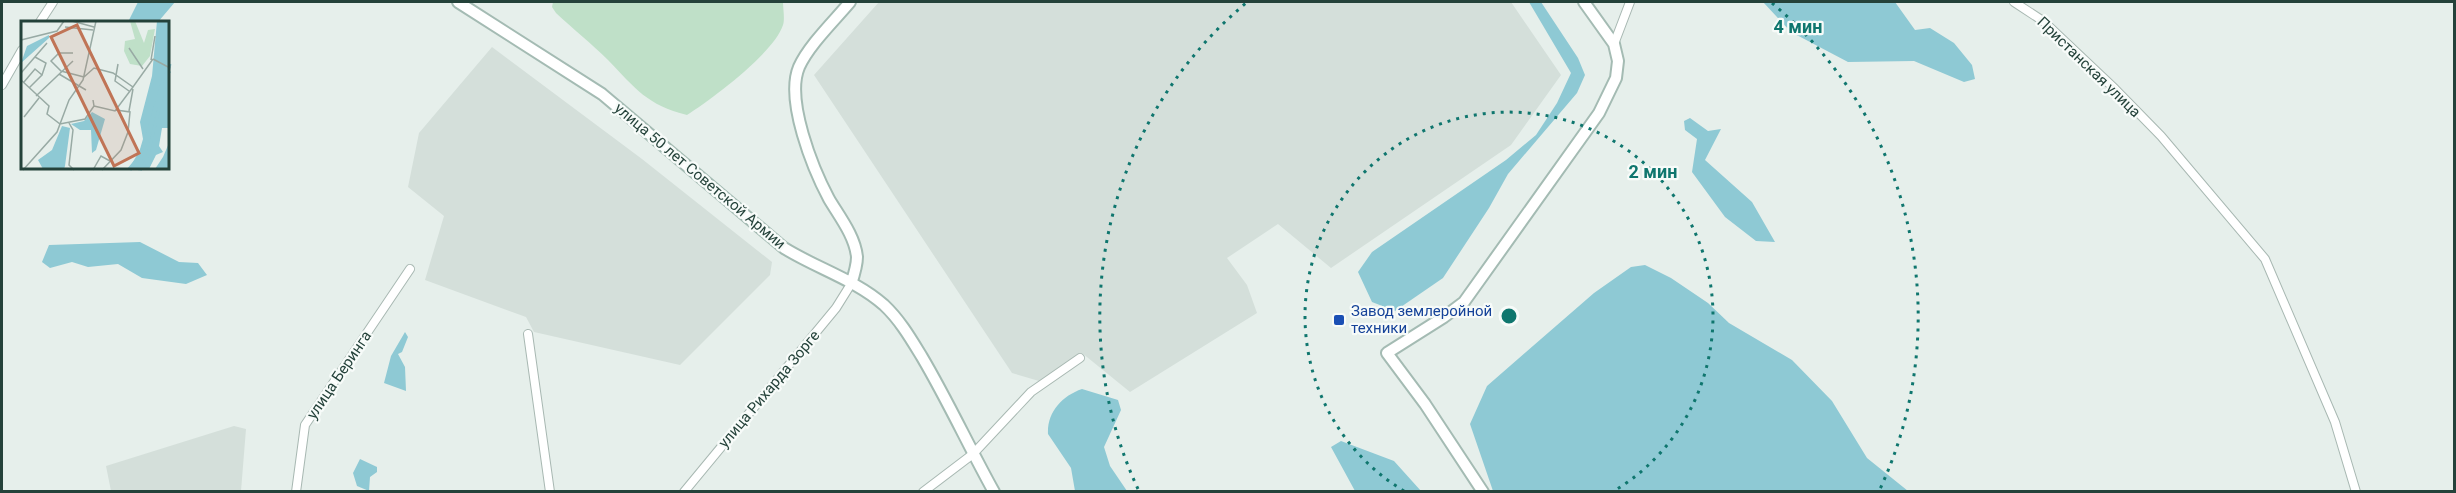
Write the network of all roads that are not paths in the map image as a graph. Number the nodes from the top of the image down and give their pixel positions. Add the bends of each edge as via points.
1 (53, 2) edge
2 (458, 2) edge
3 (850, 2) edge
4 (1584, 2) edge
5 (1630, 2) edge
6 (2014, 2) edge
7 (41, 21) edge
8 (1614, 44) junction
9 (21, 52) edge
10 (2, 85) edge
11 (410, 269) dead end
12 (851, 284) junction
13 (528, 334) dead end
14 (1080, 358) dead end
15 (973, 454) junction
16 (296, 492) edge
17 (550, 492) edge
18 (684, 492) edge
19 (923, 492) edge
20 (994, 492) edge
21 (1484, 492) edge
22 (2356, 492) edge

1 - 7 street
2 - 12 main road, улица 50 лет Советской Армии via 602,94 784,248
3 - 12 main road via 805,56 798,69 796,89 801,127 818,176 855,248 856,268
4 - 8 main road
5 - 8 street
6 - 22 street, Пристанская улица via 2043,21 2161,136 2265,259 2335,422
8 - 21 main road via 1616,78 1599,113 1477,286 1464,302 1388,353
9 - 10 street
11 - 16 street, улица Беринга via 305,425
12 - 15 main road, улица 50 лет Советской Армии via 873,296 897,318 936,381
12 - 18 street, улица Рихарда Зорге via 836,308
13 - 17 street
14 - 15 street via 1031,392
15 - 19 street
15 - 20 main road, улица 50 лет Советской Армии

